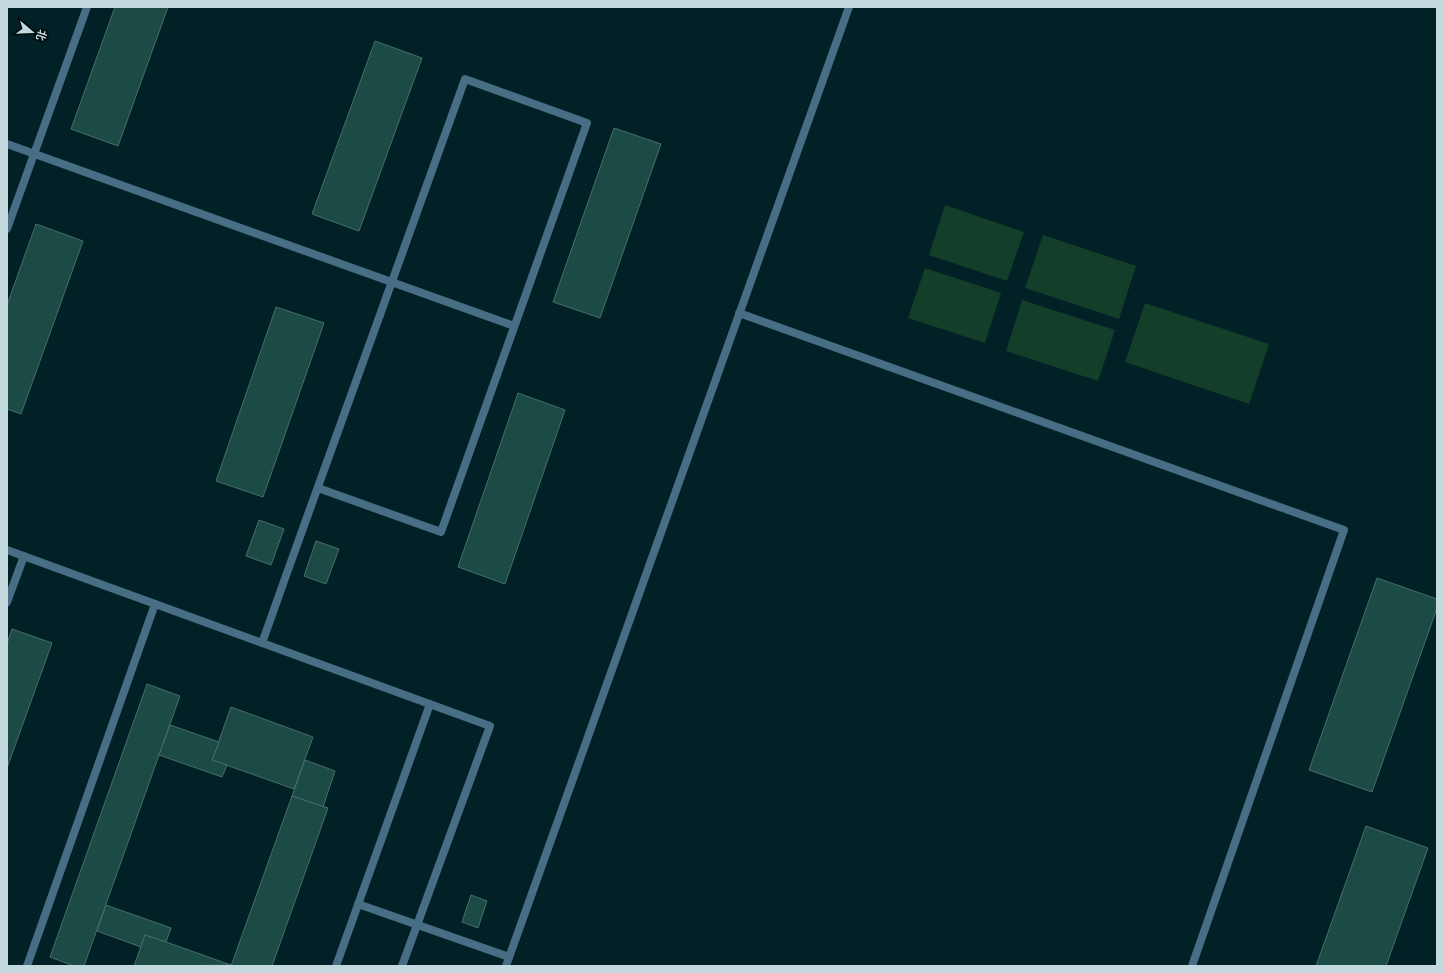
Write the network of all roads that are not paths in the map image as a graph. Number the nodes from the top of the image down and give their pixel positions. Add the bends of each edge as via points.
1 (87, 7) edge
2 (849, 7) edge
3 (7, 144) edge
4 (34, 154) junction
5 (7, 229) edge
6 (392, 282) junction
7 (739, 313) junction
8 (514, 326) junction
9 (318, 488) junction
10 (7, 550) edge
11 (24, 556) junction
12 (7, 602) edge
13 (156, 604) junction
14 (262, 643) junction
15 (430, 704) junction
16 (358, 904) junction
17 (417, 925) junction
18 (509, 957) junction
19 (27, 966) edge
20 (336, 966) edge
21 (402, 966) edge
22 (506, 966) edge
23 (1192, 966) edge

1 - 4 lane
2 - 7 lane
3 - 4 lane
4 - 5 lane
4 - 6 lane
6 - 8 lane
6 - 8 lane via 465,79 587,123
6 - 9 lane
7 - 18 lane
7 - 23 lane via 1344,530
8 - 9 lane via 441,532
9 - 14 lane
10 - 11 lane
11 - 12 lane
11 - 13 lane
13 - 14 lane
13 - 19 lane
14 - 15 lane
15 - 16 lane
15 - 17 lane via 490,726
16 - 17 lane
16 - 20 lane
17 - 18 lane
17 - 21 lane
18 - 22 lane

